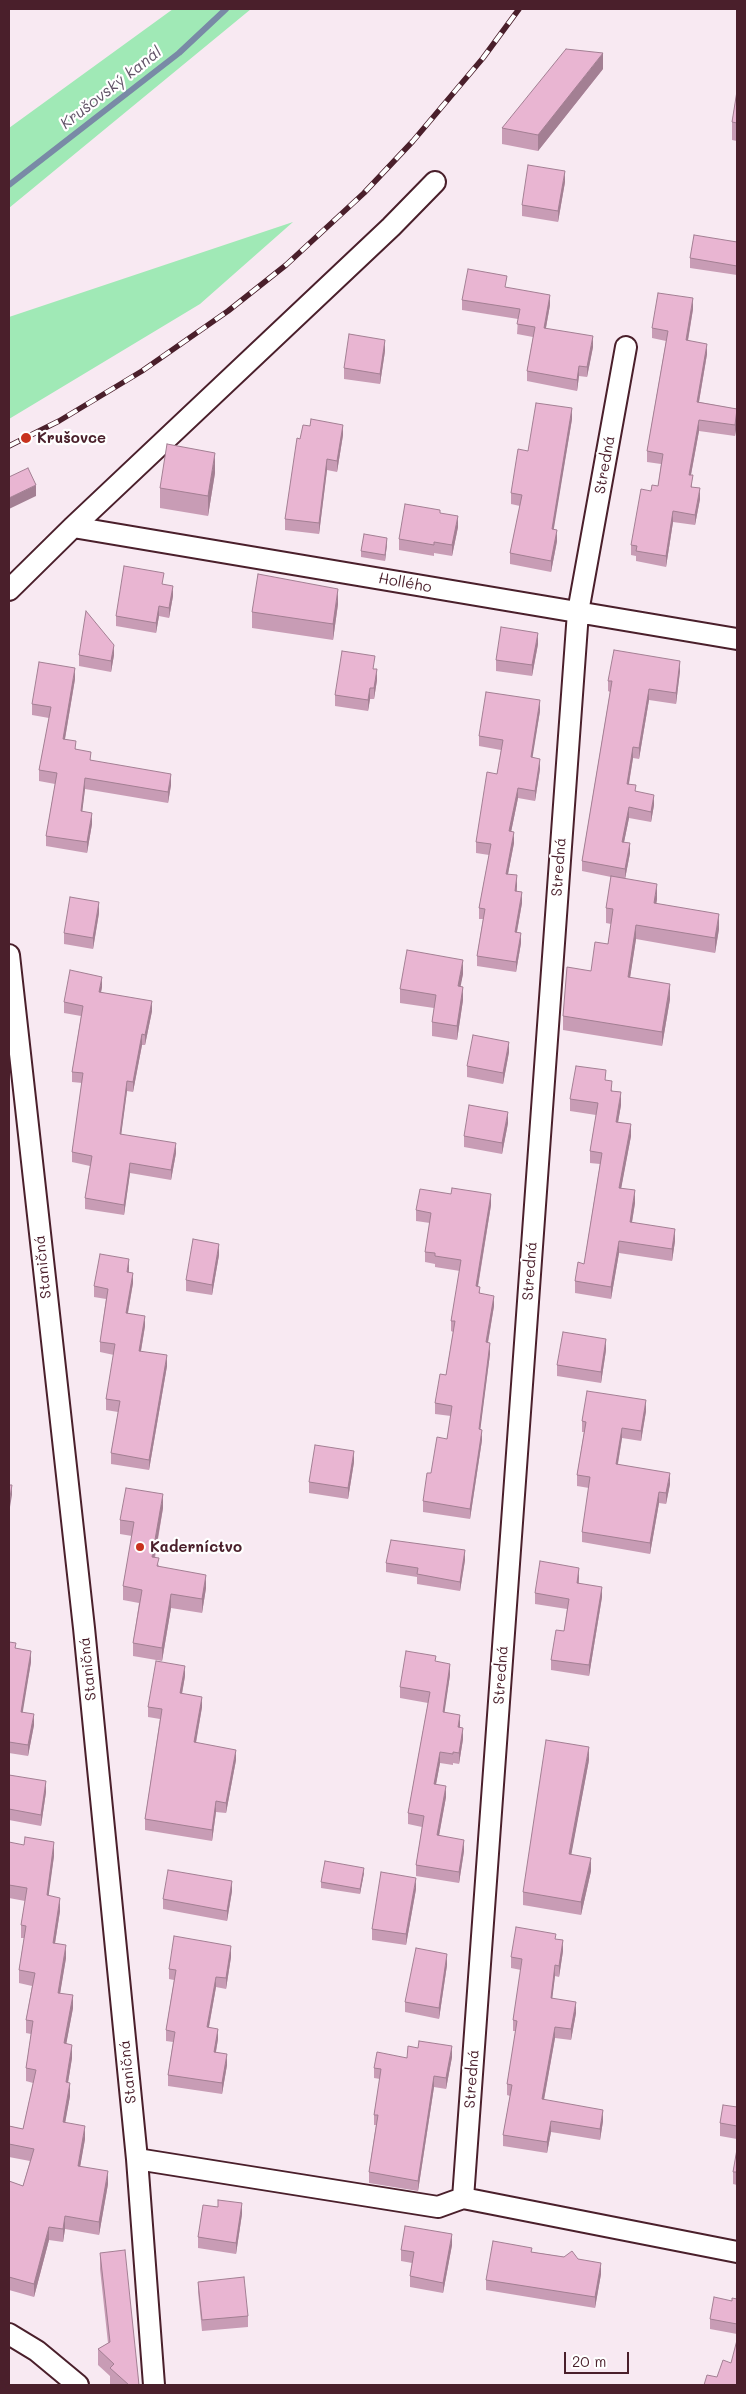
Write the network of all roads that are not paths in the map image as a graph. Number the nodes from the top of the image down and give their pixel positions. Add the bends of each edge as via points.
1 (435, 182) dead end
2 (626, 347) dead end
3 (73, 527) junction
4 (9, 590) edge
5 (578, 612) junction
6 (737, 639) edge
7 (9, 955) edge
8 (137, 2159) junction
9 (463, 2198) junction
10 (737, 2252) edge
11 (9, 2334) edge
12 (78, 2385) edge
13 (154, 2385) edge

1 - 3 street
2 - 5 street, Stredná
3 - 4 street
3 - 5 street, Hollého
5 - 6 street, Hollého
5 - 9 street, Stredná
7 - 8 street, Staničná via 84,1628
8 - 9 street via 438,2207
8 - 13 street, Staničná
9 - 10 street
11 - 12 street via 37,2351

